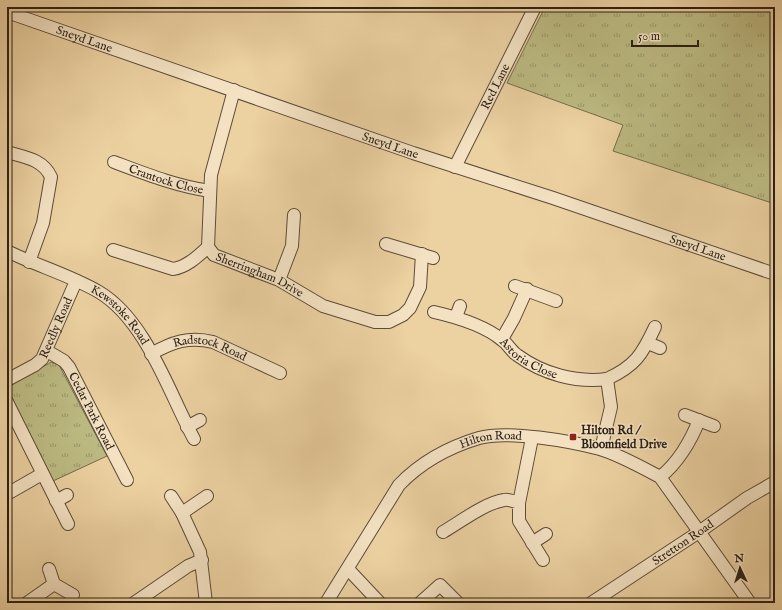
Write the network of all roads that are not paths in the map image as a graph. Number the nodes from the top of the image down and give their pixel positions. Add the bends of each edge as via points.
1 (535, 7) edge
2 (7, 12) edge
3 (234, 90) junction
4 (7, 152) edge
5 (455, 166) junction
6 (118, 167) dead end
7 (210, 191) junction
8 (299, 222) dead end
9 (386, 244) dead end
10 (208, 247) junction
11 (113, 250) dead end
12 (7, 251) edge
13 (29, 262) junction
14 (775, 274) edge
15 (279, 280) junction
16 (76, 281) junction
17 (556, 301) dead end
18 (460, 306) dead end
19 (434, 312) dead end
20 (456, 317) junction
21 (655, 327) dead end
22 (502, 339) junction
23 (648, 343) junction
24 (660, 348) dead end
25 (47, 350) junction
26 (151, 354) junction
27 (271, 372) dead end
28 (607, 379) junction
29 (7, 380) edge
30 (7, 402) edge
31 (686, 415) dead end
32 (200, 420) dead end
33 (699, 420) junction
34 (714, 426) dead end
35 (187, 427) junction
36 (532, 438) junction
37 (194, 439) dead end
38 (601, 449) junction
39 (42, 474) junction
40 (660, 477) junction
41 (127, 480) dead end
42 (775, 482) edge
43 (7, 494) edge
44 (67, 495) dead end
45 (171, 496) dead end
46 (207, 496) dead end
47 (56, 501) junction
48 (519, 503) junction
49 (182, 513) junction
50 (68, 524) dead end
51 (443, 532) dead end
52 (699, 532) junction
53 (546, 534) dead end
54 (532, 543) junction
55 (202, 560) junction
56 (543, 560) dead end
57 (49, 569) dead end
58 (348, 569) junction
59 (54, 584) junction
60 (73, 595) dead end
61 (27, 603) edge
62 (134, 603) edge
63 (206, 603) edge
64 (326, 603) edge
65 (380, 603) edge
66 (420, 603) edge
67 (458, 603) edge
68 (591, 603) edge
69 (750, 603) edge

1 - 5 street, Red Lane
2 - 3 street, Sneyd Lane
3 - 5 street, Sneyd Lane
3 - 7 street, Sherringham Drive via 213,167
4 - 13 street via 40,162 51,177 44,223
5 - 14 street, Sneyd Lane
6 - 7 street, Crantock Close via 165,182
7 - 10 street, Sherringham Drive
8 - 15 street
9 - 15 street, Sherringham Drive via 428,256 420,287 410,308 389,322 375,322 323,306
10 - 11 street via 195,259 173,269 162,267 128,249
10 - 15 street, Sherringham Drive via 214,255 223,260
12 - 13 street, Kewstoke Road
13 - 16 street, Kewstoke Road
16 - 25 street, Reedly Road
16 - 26 street, Kewstoke Road via 98,292 120,310 132,323
17 - 22 street via 521,287 514,318
18 - 20 street
19 - 20 street, Astoria Close
20 - 22 street, Astoria Close
21 - 23 street
22 - 28 street, Astoria Close via 518,356 546,371 571,379
23 - 24 street
23 - 28 street via 639,358 629,367
25 - 29 street, Reedly Road via 35,365
25 - 41 street, Cedar Park Road via 64,360 69,367
26 - 27 street, Radstock Road via 176,342 190,338 201,339 213,342
26 - 35 street, Kewstoke Road
28 - 38 street via 611,407
30 - 39 street
31 - 33 street
32 - 35 street
33 - 34 street
33 - 40 street via 695,432 678,457
35 - 37 street, Kewstoke Road
36 - 38 street, Hilton Road via 570,442
36 - 48 street
36 - 58 street, Hilton Road via 480,438 445,450 412,472 399,485
38 - 40 street, Hilton Road
39 - 43 street
39 - 47 street
40 - 52 street, Hilton Road
42 - 52 street, Stretton Road via 747,498
44 - 47 street
45 - 49 street
46 - 49 street
47 - 50 street
48 - 51 street via 506,499 495,502
48 - 54 street via 519,521
49 - 55 street
52 - 68 street, Stretton Road
52 - 69 street, Hilton Road
53 - 54 street
54 - 56 street
55 - 62 street via 188,566
55 - 63 street
57 - 59 street
58 - 64 street, Hilton Road
58 - 65 street
59 - 60 street
59 - 61 street
66 - 67 street via 440,585

